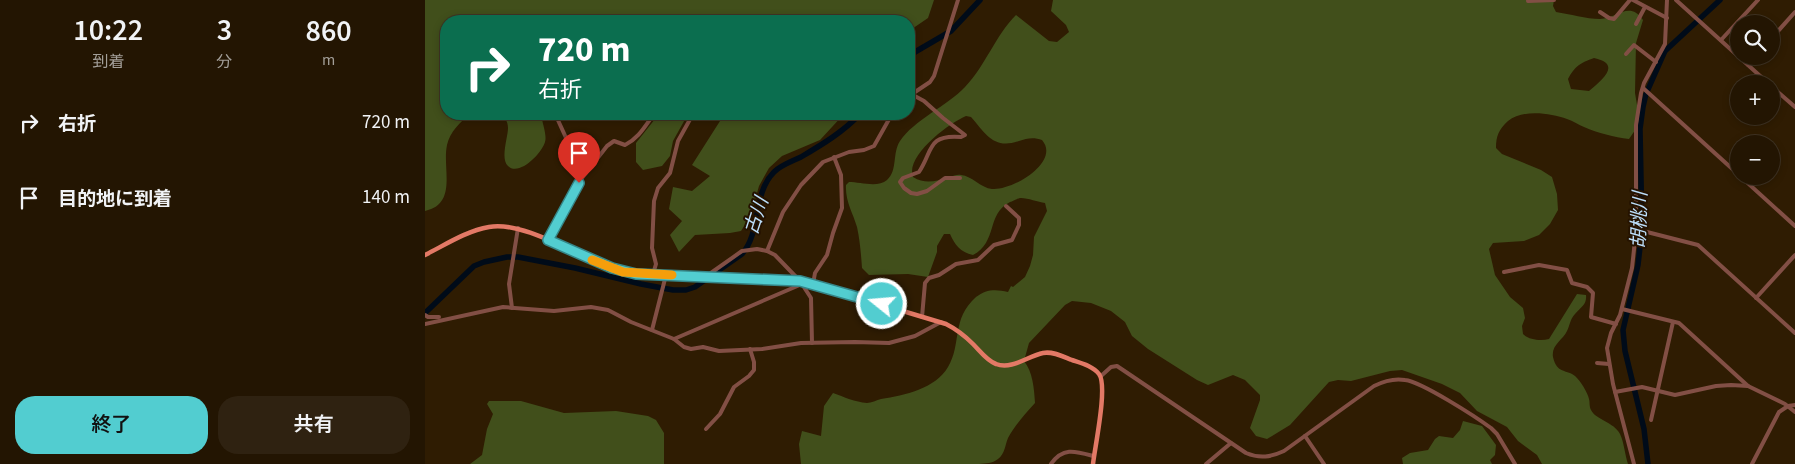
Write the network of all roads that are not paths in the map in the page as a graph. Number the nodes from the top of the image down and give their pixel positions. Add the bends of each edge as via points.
1 (958, 0) edge
2 (1554, 0) edge
3 (1631, 0) edge
4 (1667, 0) edge
5 (1676, 0) edge
6 (1758, 0) edge
7 (1528, 1) edge
8 (1645, 7) junction
9 (1600, 12) dead end
10 (1795, 12) edge
11 (1667, 18) junction
12 (1636, 24) dead end
13 (1780, 28) edge
14 (1721, 40) junction
15 (1730, 48) edge
16 (1626, 54) dead end
17 (1657, 62) junction
18 (1748, 65) edge
19 (1759, 75) edge
20 (1643, 88) junction
21 (915, 92) edge
22 (1780, 94) edge
23 (915, 97) edge
24 (1795, 107) edge
25 (558, 120) edge
26 (650, 120) edge
27 (690, 120) edge
28 (888, 120) edge
29 (834, 157) junction
30 (1730, 168) edge
31 (582, 178) junction
32 (960, 178) dead end
33 (1749, 185) edge
34 (1006, 206) dead end
35 (1795, 226) edge
36 (519, 228) junction
37 (1637, 231) junction
38 (548, 240) junction
39 (767, 251) junction
40 (425, 255) edge
41 (1795, 255) edge
42 (1504, 272) dead end
43 (653, 274) junction
44 (666, 275) junction
45 (707, 276) junction
46 (801, 282) junction
47 (813, 284) junction
48 (1756, 298) junction
49 (512, 308) junction
50 (1621, 309) junction
51 (425, 315) edge
52 (922, 317) junction
53 (449, 318) junction
54 (941, 322) junction
55 (1673, 322) junction
56 (425, 324) edge
57 (1616, 324) junction
58 (652, 330) junction
59 (1795, 333) edge
60 (674, 339) junction
61 (812, 343) junction
62 (751, 349) junction
63 (1597, 363) dead end
64 (1609, 364) junction
65 (1101, 376) junction
66 (1747, 386) junction
67 (1659, 391) junction
68 (1615, 392) junction
69 (1795, 405) edge
70 (1788, 406) junction
71 (1795, 412) edge
72 (1651, 420) dead end
73 (707, 429) dead end
74 (1305, 436) junction
75 (1231, 443) junction
76 (1093, 456) junction
77 (1051, 464) edge
78 (1093, 464) edge
79 (1206, 464) edge
80 (1324, 464) edge
81 (1515, 464) edge
82 (1634, 464) edge
83 (1752, 464) edge

1 - 21 street via 934,76
2 - 7 street
3 - 8 street
3 - 9 street via 1614,18
4 - 11 street
5 - 14 street
6 - 14 street
8 - 11 street
8 - 12 street
10 - 13 street
11 - 17 street via 1666,40
14 - 15 street
16 - 17 street via 1634,45
17 - 20 street
18 - 19 street
20 - 30 street
20 - 37 street via 1635,138
22 - 24 street
23 - 32 street via 965,135 961,138 950,136 932,144 919,172 903,178 901,185 911,193 921,194 945,178
25 - 31 street
26 - 31 street via 627,145 611,142
27 - 43 street via 654,201
28 - 29 street via 872,147
29 - 39 street via 823,162 799,188 783,212
29 - 47 street via 841,175 842,208 827,255 815,273
31 - 38 street
33 - 35 street
34 - 52 street via 1020,221 1012,240 994,245 978,260 956,264 927,279
36 - 38 main road
36 - 40 main road via 500,226 476,230
36 - 49 street via 509,284
37 - 48 street via 1698,245
37 - 50 street via 1632,268
38 - 43 main road via 612,268
39 - 45 street via 742,251
39 - 46 street via 779,258
41 - 48 street
42 - 57 street via 1535,265 1567,270 1572,283 1592,291 1591,317
43 - 44 main road
44 - 45 main road
44 - 58 street
45 - 46 main road
46 - 47 main road
46 - 60 street
46 - 61 street via 811,298
47 - 52 main road
48 - 59 street
49 - 53 street
49 - 58 street via 545,311 602,308
50 - 55 street
50 - 57 street
51 - 53 street
52 - 54 main road
53 - 56 street
54 - 61 street via 893,343
54 - 65 main road via 959,331 997,365 1051,353 1090,367
55 - 66 street via 1683,326
55 - 67 street
57 - 64 street via 1607,345
58 - 60 street
60 - 62 street via 691,349
61 - 62 street
62 - 73 street via 753,370 734,387 721,414
63 - 64 street
64 - 68 street
65 - 75 street via 1111,366 1117,366
65 - 76 main road via 1103,385
66 - 67 street via 1716,386 1675,395
66 - 70 street
67 - 68 street via 1639,387
67 - 72 street
68 - 82 street
69 - 70 street
70 - 71 street
70 - 83 street via 1779,412
74 - 75 street via 1285,451 1268,457 1253,456
74 - 80 street
74 - 81 street via 1374,386 1405,380 1421,385 1489,426
75 - 79 street
76 - 77 street via 1070,451 1057,456
76 - 78 main road

